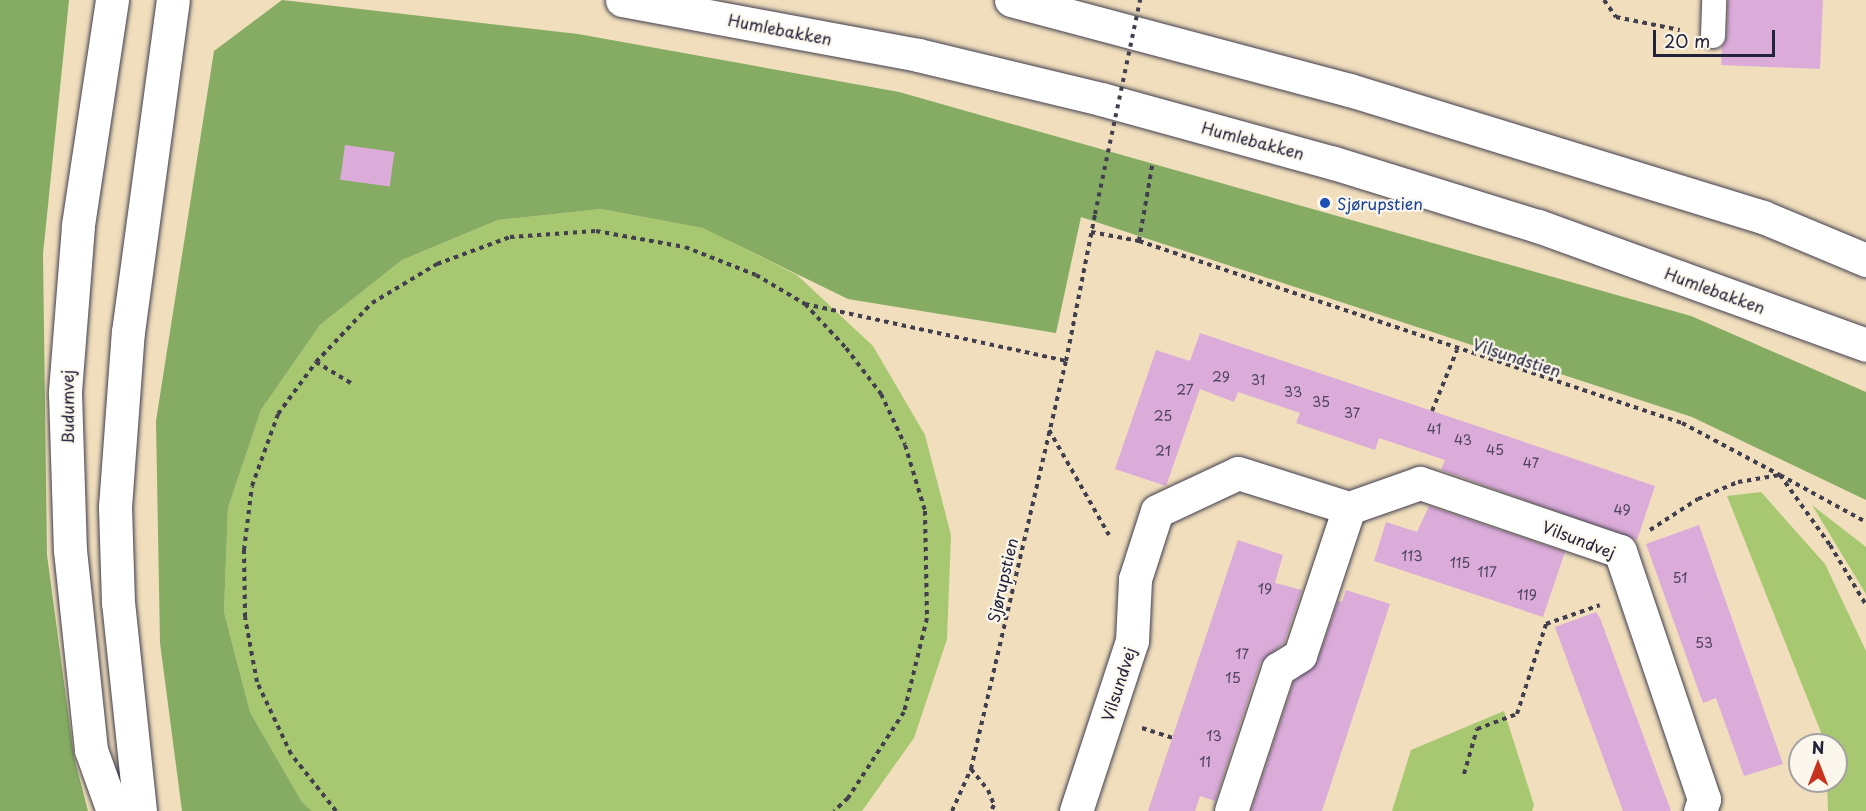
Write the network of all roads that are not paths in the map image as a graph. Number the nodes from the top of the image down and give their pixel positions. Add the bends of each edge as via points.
1 (112, 0) edge
2 (173, 0) edge
3 (622, 0) edge
4 (1011, 0) edge
5 (1714, 0) edge
6 (1713, 36) road end
7 (1866, 260) edge
8 (1866, 345) edge
9 (1349, 508) junction
10 (113, 811) edge
11 (140, 811) edge
12 (1076, 811) edge
13 (1231, 811) edge
14 (1700, 811) edge

1 - 10 street, Budumvej via 78,226 65,393 70,550 91,750
2 - 11 street via 128,332 115,507 118,603
3 - 8 street, Humlebakken via 918,55 1101,99 1290,151 1538,226
4 - 7 street via 1350,90 1763,217
5 - 6 lane
9 - 12 street, Vilsundvej via 1238,473 1157,512 1135,579 1132,641
9 - 13 street via 1300,655 1278,669
9 - 14 street, Vilsundvej via 1420,483 1620,551 1704,799

